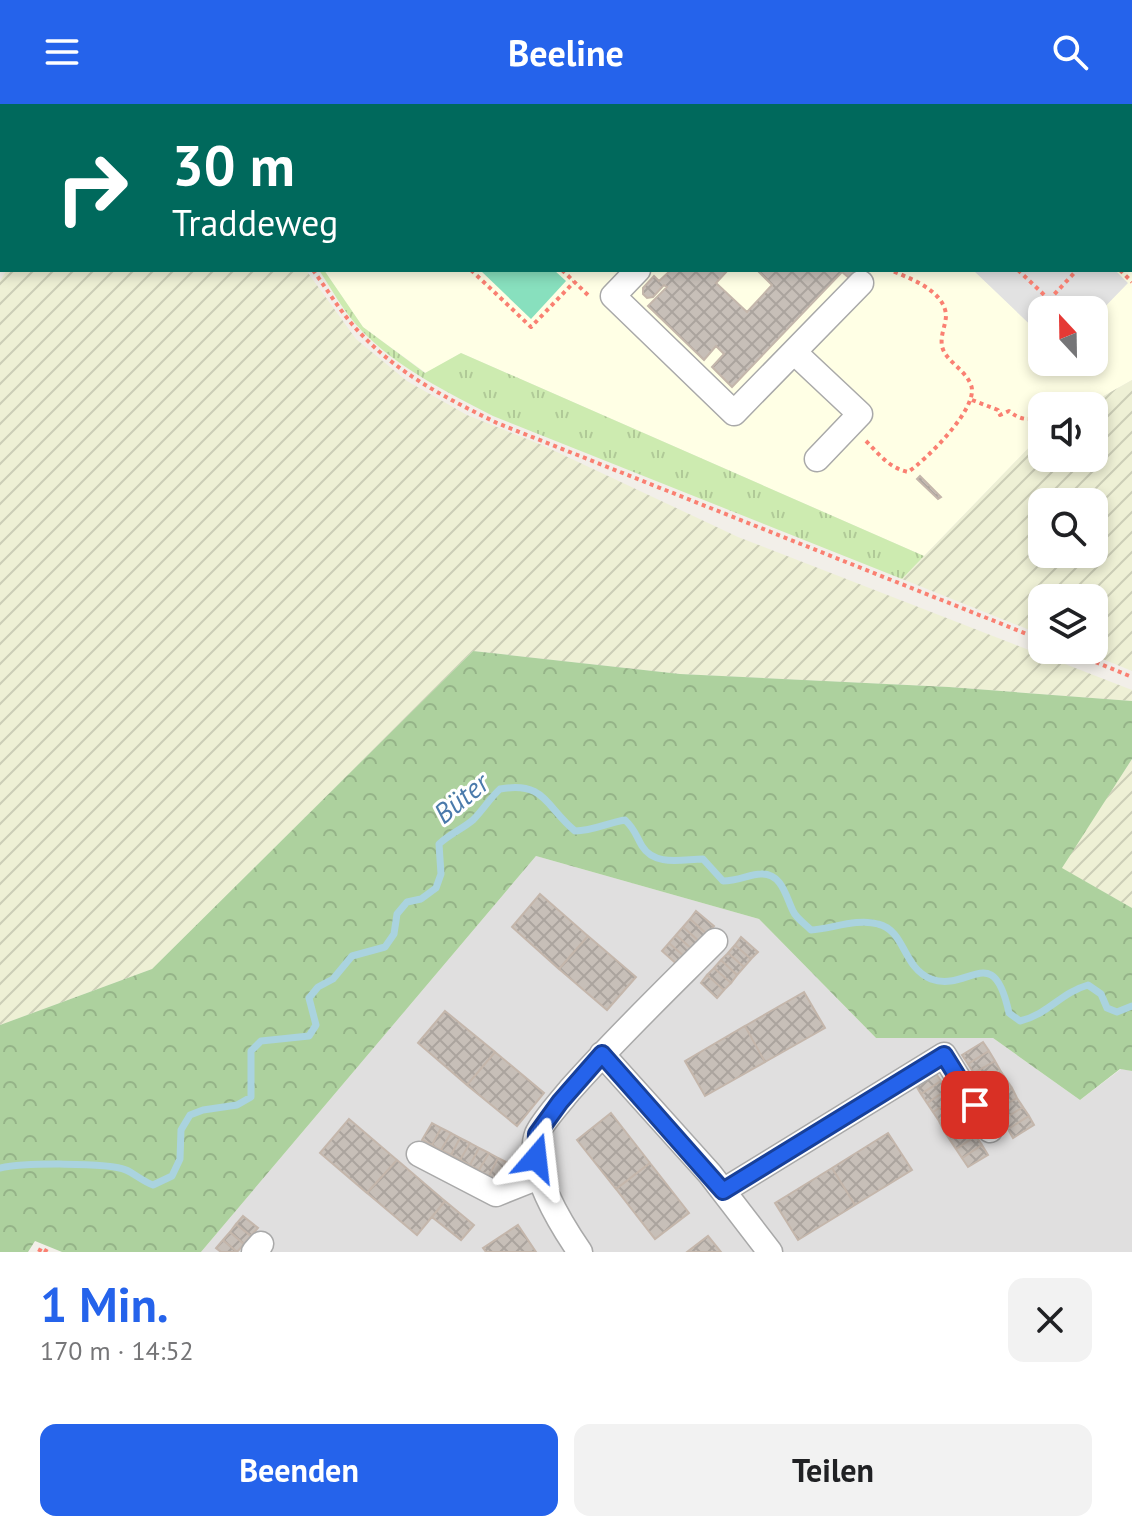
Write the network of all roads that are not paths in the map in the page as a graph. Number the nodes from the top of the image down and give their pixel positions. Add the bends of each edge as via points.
1 (636, 272) edge
2 (861, 283) dead end
3 (794, 352) junction
4 (817, 459) dead end
5 (715, 941) dead end
6 (602, 1054) junction
7 (990, 1130) dead end
8 (419, 1154) dead end
9 (541, 1176) junction
10 (723, 1191) junction
11 (580, 1252) edge
12 (770, 1252) edge

1 - 3 street via 613,296 734,413
2 - 3 street
3 - 4 street via 860,414
5 - 6 street
6 - 9 street via 537,1134
6 - 10 street
7 - 10 street via 944,1055
8 - 9 street via 496,1194
9 - 11 street via 557,1218
10 - 12 street

